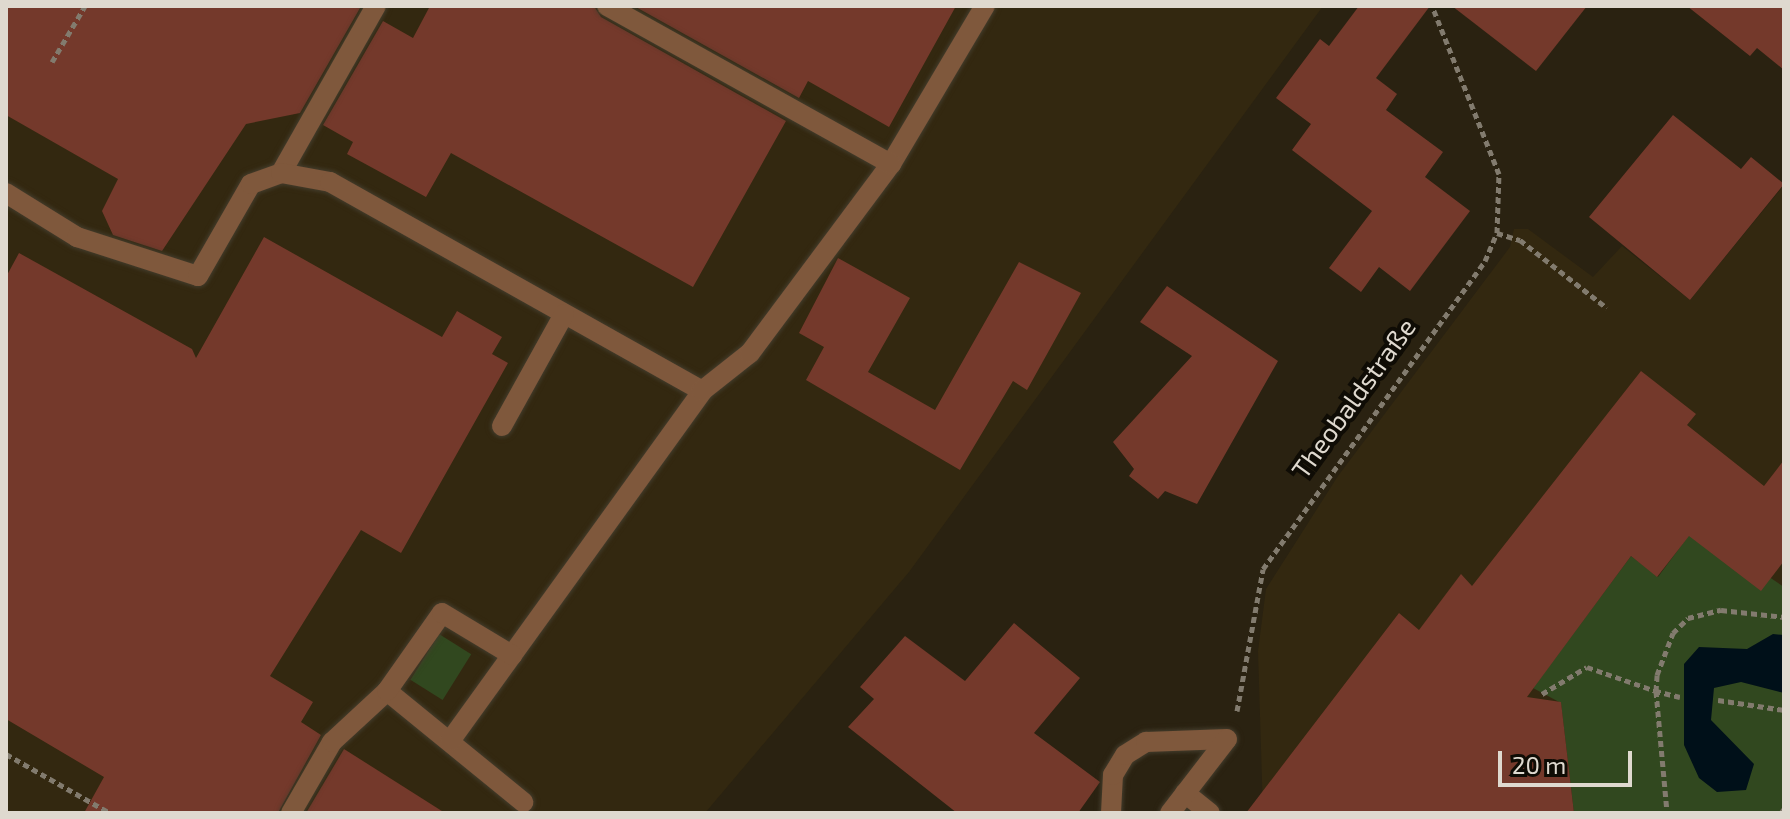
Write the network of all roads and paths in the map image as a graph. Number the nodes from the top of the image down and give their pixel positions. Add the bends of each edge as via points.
1 (85, 6) edge
2 (376, 6) edge
3 (607, 6) edge
4 (985, 6) edge
5 (1432, 6) edge
6 (52, 62) dead end
7 (891, 164) junction
8 (281, 173) junction
9 (6, 193) edge
10 (1497, 233) junction
11 (1607, 308) dead end
12 (564, 314) junction
13 (702, 391) junction
14 (502, 426) dead end
15 (1784, 617) edge
16 (512, 655) junction
17 (387, 691) junction
18 (1656, 691) junction
19 (1542, 694) dead end
20 (1680, 697) dead end
21 (1718, 700) dead end
22 (1784, 710) edge
23 (1227, 739) junction
24 (450, 741) junction
25 (6, 754) edge
26 (1185, 793) junction
27 (523, 802) dead end
28 (110, 813) edge
29 (291, 813) edge
30 (1111, 813) edge
31 (1170, 813) edge
32 (1210, 813) edge
33 (1667, 813) edge

1 - 6 path
2 - 8 street
3 - 7 street
4 - 7 street
5 - 10 path, Theobaldstraße via 1499,174
7 - 13 street via 750,353
8 - 9 street via 251,184 198,276 77,237
8 - 12 street via 330,182
10 - 11 path via 1520,240
10 - 23 path, Theobaldstraße via 1485,261 1263,569
12 - 13 street
12 - 14 street
13 - 16 street
15 - 18 path via 1721,610 1688,618 1661,656
16 - 17 street via 442,613
16 - 24 street
17 - 24 street
17 - 29 street via 332,742
18 - 19 path via 1587,667
18 - 20 path
18 - 33 path
21 - 22 path
23 - 26 street
23 - 30 street via 1146,742 1125,755 1113,775
24 - 27 street
25 - 28 path
26 - 31 street
26 - 32 street

